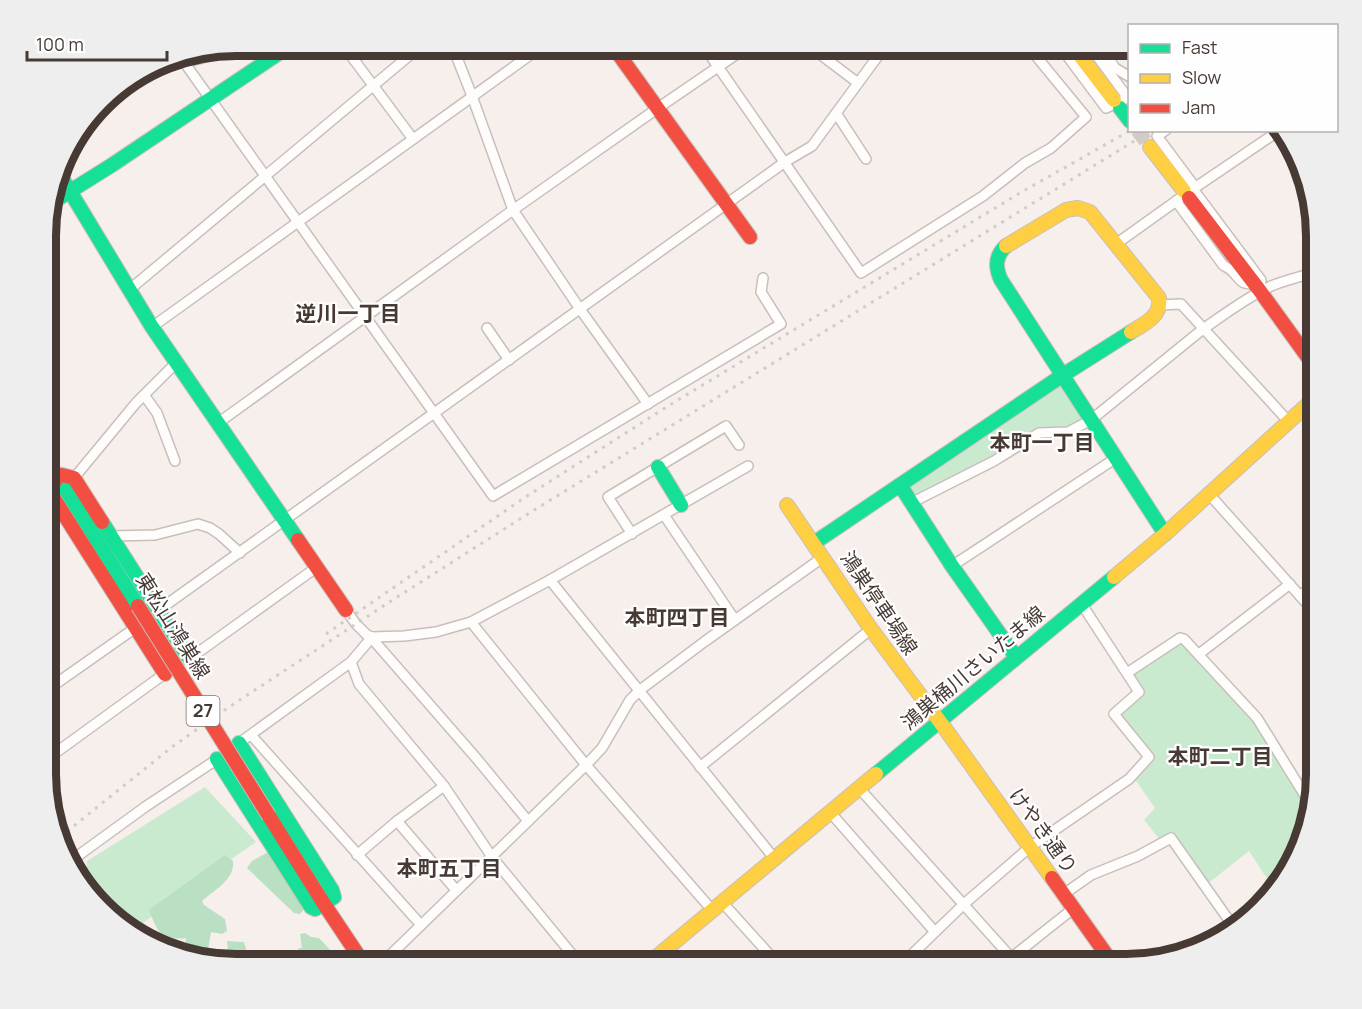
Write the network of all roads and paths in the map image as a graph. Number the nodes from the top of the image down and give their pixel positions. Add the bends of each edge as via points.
1 (351, 56) edge
2 (409, 56) edge
3 (456, 56) edge
4 (528, 56) edge
5 (620, 56) edge
6 (711, 56) edge
7 (734, 56) edge
8 (822, 56) edge
9 (878, 56) edge
10 (1036, 56) edge
11 (1071, 56) edge
12 (1081, 56) edge
13 (1096, 56) edge
14 (1107, 56) edge
15 (273, 57) edge
16 (185, 63) edge
17 (719, 66) junction
18 (1128, 76) edge
19 (858, 83) junction
20 (374, 86) junction
21 (472, 96) junction
22 (209, 99) junction
23 (1119, 102) edge
24 (658, 108) junction
25 (836, 113) junction
26 (1128, 118) edge
27 (1163, 132) edge
28 (1275, 134) edge
29 (413, 139) junction
30 (1150, 147) tunnel mouth
31 (866, 159) dead end
32 (785, 162) junction
33 (266, 177) junction
34 (64, 181) edge
35 (70, 191) junction
36 (1187, 193) junction
37 (60, 197) edge
38 (727, 204) junction
39 (513, 210) junction
40 (297, 223) junction
41 (750, 237) dead end
42 (1116, 244) junction
43 (1306, 275) edge
44 (763, 278) dead end
45 (1258, 288) junction
46 (129, 290) junction
47 (1160, 305) junction
48 (580, 309) junction
49 (365, 317) junction
50 (152, 327) junction
51 (487, 328) dead end
52 (1203, 329) junction
53 (1306, 355) edge
54 (509, 360) junction
55 (176, 363) junction
56 (1064, 375) junction
57 (144, 396) junction
58 (648, 404) junction
59 (1306, 406) edge
60 (434, 415) junction
61 (1091, 420) junction
62 (1288, 422) junction
63 (218, 423) junction
64 (739, 445) dead end
65 (1116, 458) junction
66 (175, 461) dead end
67 (748, 466) dead end
68 (658, 467) junction
69 (56, 474) edge
70 (58, 477) junction
71 (74, 478) junction
72 (56, 480) edge
73 (900, 485) junction
74 (1209, 494) junction
75 (56, 502) edge
76 (911, 503) junction
77 (681, 505) junction
78 (787, 506) dead end
79 (664, 515) junction
80 (284, 520) junction
81 (632, 534) junction
82 (1165, 534) junction
83 (111, 536) junction
84 (814, 543) junction
85 (240, 553) junction
86 (823, 556) junction
87 (952, 566) junction
88 (317, 567) junction
89 (550, 580) junction
90 (1290, 584) junction
91 (1306, 591) edge
92 (1300, 596) junction
93 (1081, 603) junction
94 (1306, 603) edge
95 (346, 610) joint
96 (158, 611) junction
97 (735, 620) junction
98 (471, 622) junction
99 (135, 628) junction
100 (871, 629) junction
101 (372, 637) junction
102 (1199, 654) junction
103 (188, 657) junction
104 (1016, 657) junction
105 (351, 662) junction
106 (1127, 673) junction
107 (165, 674) junction
108 (56, 684) edge
109 (640, 690) junction
110 (939, 721) junction
111 (245, 739) junction
112 (56, 753) edge
113 (217, 759) junction
114 (586, 765) junction
115 (700, 767) junction
116 (444, 786) junction
117 (860, 788) junction
118 (1306, 788) edge
119 (830, 812) junction
120 (397, 821) junction
121 (528, 821) junction
122 (1030, 847) junction
123 (357, 855) junction
124 (76, 857) edge
125 (492, 857) junction
126 (774, 858) junction
127 (456, 890) junction
128 (1064, 894) junction
129 (324, 904) junction
130 (964, 904) junction
131 (717, 906) junction
132 (1074, 908) junction
133 (1229, 921) edge
134 (421, 925) junction
135 (935, 932) junction
136 (357, 953) edge
137 (392, 953) edge
138 (571, 953) edge
139 (661, 953) edge
140 (767, 954) edge
141 (913, 954) edge
142 (1004, 954) edge
143 (1020, 954) edge
144 (1106, 954) edge

1 - 20 street
2 - 20 street
3 - 21 street
4 - 21 street
5 - 24 main road
6 - 17 street
7 - 17 street
8 - 19 street
9 - 19 street
10 - 32 street via 1086,117 1051,148 982,196 861,273
11 - 23 street
12 - 23 main road
13 - 23 street
14 - 18 street via 1115,68
15 - 22 main road
16 - 22 street
17 - 24 street
17 - 32 street
19 - 25 street
20 - 29 street
20 - 33 street
21 - 29 street
21 - 39 street
22 - 33 street
22 - 35 main road
23 - 26 main road
24 - 38 main road
24 - 39 street
25 - 31 street
25 - 32 street via 812,146
27 - 36 street via 1157,136
28 - 36 street
29 - 40 street
30 - 36 main road
32 - 38 street
33 - 40 street
33 - 46 street
34 - 35 main road
35 - 37 main road
35 - 46 main road
36 - 42 street
36 - 45 main road
38 - 41 main road
38 - 48 street
39 - 48 street
39 - 49 street
40 - 49 street
40 - 50 street
42 - 47 main road via 1159,298
42 - 56 main road via 1090,212 1072,208 1005,247 998,256 996,266 1001,280
43 - 45 street
44 - 58 street via 761,292 782,324
45 - 52 street
45 - 53 main road
46 - 50 main road
47 - 52 street via 1181,304
47 - 56 main road via 1151,320
48 - 54 street
48 - 58 street
49 - 60 street
49 - 63 street
50 - 55 main road
51 - 54 street
52 - 61 street
52 - 62 street
54 - 60 street
55 - 57 street
55 - 63 main road
56 - 61 main road
56 - 73 main road
57 - 66 street via 158,413
57 - 71 street
58 - 60 street via 493,496
59 - 62 main road, 鴻巣桶川さいたま線
60 - 80 street
61 - 65 main road
61 - 76 street via 1068,432 1038,434
62 - 74 main road, 鴻巣桶川さいたま線
63 - 80 main road
64 - 68 street via 726,426
65 - 82 main road
65 - 87 street
67 - 77 street
68 - 77 main road
68 - 81 street via 608,497
69 - 70 main road, 東松山鴻巣線 / 27
70 - 71 main road
70 - 72 main road
70 - 129 main road, 東松山鴻巣線 / 27, bridge
71 - 83 main road
73 - 76 main road
73 - 84 main road
74 - 82 main road, 鴻巣桶川さいたま線
74 - 90 street
75 - 99 main road
76 - 87 main road
77 - 79 street
78 - 84 main road, 鴻巣停車場線
79 - 81 street
79 - 97 street
80 - 85 street
80 - 88 main road
81 - 89 street
82 - 93 main road, 鴻巣桶川さいたま線
83 - 85 street via 155,535 198,524 219,534
83 - 96 main road
84 - 86 main road, 鴻巣停車場線
85 - 96 street
86 - 97 street
86 - 100 main road, 鴻巣停車場線
87 - 104 main road
88 - 95 main road
88 - 103 street
89 - 98 street
89 - 109 street
90 - 92 street
90 - 102 street
91 - 92 street
92 - 94 street
93 - 104 main road, 鴻巣桶川さいたま線
93 - 106 street
95 - 101 street
96 - 99 street
96 - 103 main road
97 - 109 street
98 - 101 street via 436,632
98 - 114 street
99 - 107 main road
99 - 108 street
100 - 110 main road, 鴻巣停車場線
100 - 115 street
101 - 105 street
101 - 121 street
102 - 106 street via 1180,638
102 - 118 street via 1257,718
103 - 107 street
104 - 110 main road, 鴻巣桶川さいたま線
105 - 111 street
105 - 116 street via 359,684
106 - 122 street via 1139,692 1114,714 1149,757 1129,779
107 - 112 street
109 - 114 street via 602,748
109 - 115 street
110 - 117 main road, 鴻巣桶川さいたま線
110 - 122 main road, けやき通り
111 - 113 street
111 - 123 street
111 - 129 main road via 332,890 334,897
113 - 124 street
113 - 129 main road via 311,907
114 - 121 street
114 - 131 street
115 - 126 street
116 - 120 street
116 - 125 street
117 - 119 main road, 鴻巣桶川さいたま線
117 - 130 street
119 - 126 main road, 鴻巣桶川さいたま線
119 - 135 street
120 - 123 street
120 - 127 street
121 - 125 street
122 - 128 main road, けやき通り
122 - 130 street
123 - 134 street
125 - 127 street
125 - 138 street
126 - 131 main road, 鴻巣桶川さいたま線
127 - 134 street
128 - 132 main road, けやき通り
128 - 133 street via 1091,875 1171,838
129 - 136 main road, 東松山鴻巣線 / 27
130 - 135 street
130 - 142 street
131 - 139 main road, 鴻巣桶川さいたま線
131 - 140 street
132 - 143 street
132 - 144 main road, けやき通り
134 - 137 street
135 - 141 street

